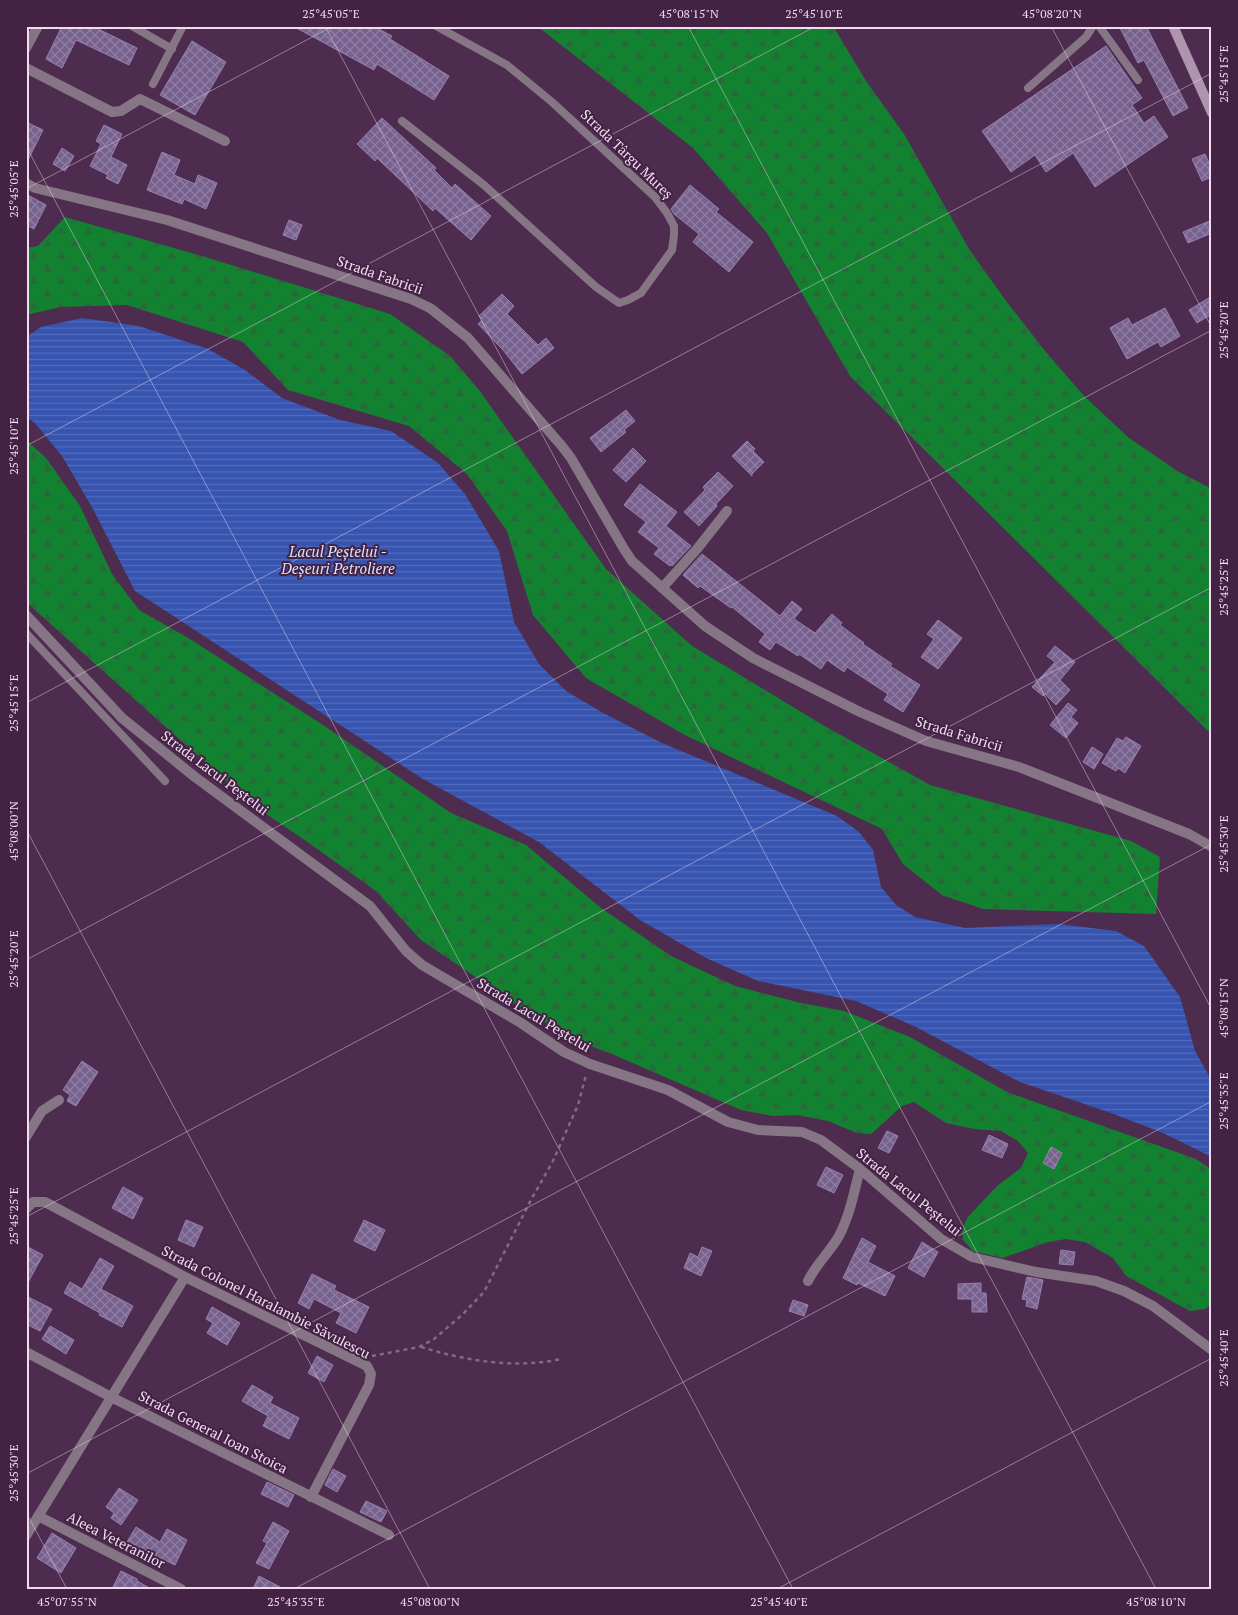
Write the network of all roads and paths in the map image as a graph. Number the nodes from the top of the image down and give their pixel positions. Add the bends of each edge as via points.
1 (38, 26) edge
2 (132, 26) edge
3 (183, 26) edge
4 (436, 26) edge
5 (1093, 26) edge
6 (1099, 26) edge
7 (1173, 26) edge
8 (26, 48) edge
9 (172, 48) junction
10 (26, 68) edge
11 (1138, 80) dead end
12 (153, 84) dead end
13 (1028, 88) dead end
14 (1212, 112) edge
15 (402, 121) dead end
16 (225, 141) dead end
17 (26, 183) edge
18 (727, 511) dead end
19 (662, 588) junction
20 (26, 615) edge
21 (26, 633) edge
22 (165, 781) dead end
23 (1212, 848) edge
24 (590, 1064) junction
25 (59, 1100) dead end
26 (26, 1137) edge
27 (860, 1169) junction
28 (28, 1202) edge
29 (185, 1276) junction
30 (808, 1281) dead end
31 (419, 1347) junction
32 (1212, 1350) edge
33 (26, 1352) edge
34 (562, 1359) dead end
35 (358, 1361) junction
36 (111, 1396) junction
37 (311, 1497) junction
38 (38, 1516) junction
39 (28, 1532) edge
40 (389, 1535) dead end
41 (181, 1589) edge

1 - 8 street
2 - 9 lane
3 - 9 lane
4 - 15 lane, Strada Târgu Mureș via 507,64 655,198 674,226 672,250 640,293 619,302 596,288 484,185
5 - 13 lane via 1086,37
6 - 11 lane
7 - 14 main road
9 - 12 lane
10 - 16 street via 112,112 121,112 140,100
17 - 19 street, Strada Fabricii via 35,188 167,220 392,292 430,308 468,338 561,445 632,561
18 - 19 street
19 - 23 street, Strada Fabricii via 705,626 754,658 896,728 926,741 1019,767 1189,834
20 - 24 street, Strada Lacul Peștelui via 122,718 195,777 370,906 406,951 422,965 564,1052
21 - 22 lane
24 - 27 street, Strada Lacul Peștelui via 668,1090 728,1122 758,1130 802,1132 821,1140
24 - 31 path via 578,1105 553,1161 488,1285 462,1315 434,1339
25 - 26 street via 42,1111
27 - 30 street via 850,1210 838,1237
27 - 32 street, Strada Lacul Peștelui via 940,1239 972,1257 1036,1272 1096,1281 1124,1290 1153,1306
28 - 29 street, Strada Colonel Haralambie Săvulescu via 45,1202
29 - 35 street, Strada Colonel Haralambie Săvulescu
29 - 36 street
31 - 34 path via 476,1361 541,1363
31 - 35 path
33 - 36 street, Strada General Ioan Stoica
35 - 37 street, Strada Colonel Haralambie Săvulescu via 367,1366 371,1374 369,1385
36 - 37 street, Strada General Ioan Stoica
36 - 38 street
37 - 40 street, Strada General Ioan Stoica
38 - 39 street
38 - 41 street, Aleea Veteranilor

